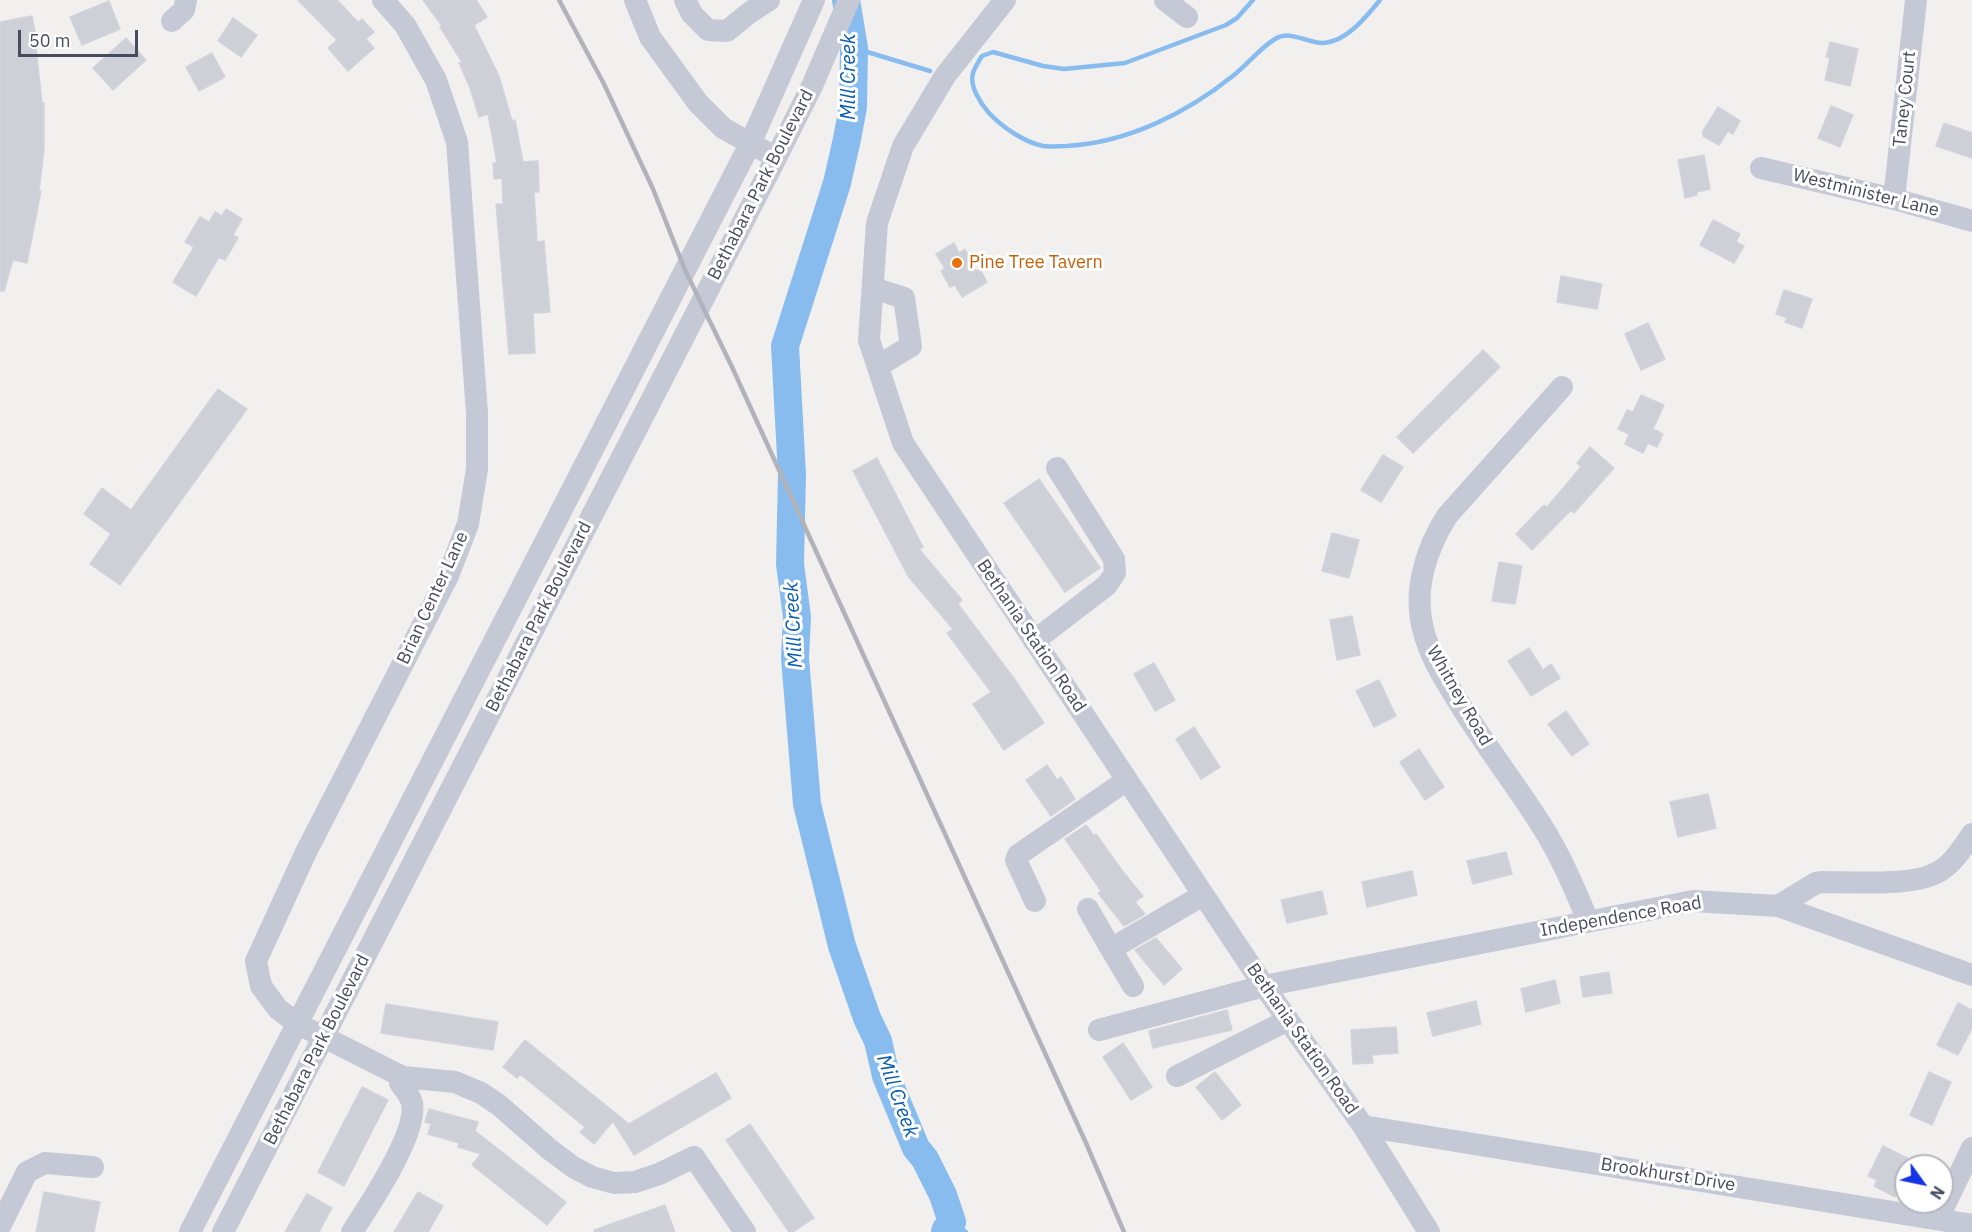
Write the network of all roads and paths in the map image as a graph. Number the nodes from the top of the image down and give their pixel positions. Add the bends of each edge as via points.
1 (186, 0) edge
2 (383, 0) edge
3 (634, 0) edge
4 (685, 0) edge
5 (769, 0) edge
6 (814, 0) edge
7 (849, 0) edge
8 (1005, 0) edge
9 (1166, 0) edge
10 (1916, 0) edge
11 (1187, 17) dead end
12 (172, 21) dead end
13 (750, 144) junction
14 (776, 158) junction
15 (1761, 168) dead end
16 (1894, 198) junction
17 (1972, 220) edge
18 (873, 288) junction
19 (878, 366) junction
20 (1562, 387) dead end
21 (1057, 468) dead end
22 (1034, 641) junction
23 (1127, 780) junction
24 (1972, 834) edge
25 (1203, 895) junction
26 (1035, 901) dead end
27 (1778, 906) junction
28 (1088, 909) dead end
29 (1588, 921) junction
30 (1111, 949) junction
31 (1972, 975) edge
32 (1132, 986) dead end
33 (1264, 986) junction
34 (1288, 1020) junction
35 (298, 1024) junction
36 (1099, 1030) dead end
37 (323, 1038) junction
38 (1177, 1076) dead end
39 (403, 1077) junction
40 (1363, 1126) junction
41 (1972, 1148) edge
42 (93, 1167) dead end
43 (1938, 1219) junction
44 (1972, 1225) edge
45 (0, 1226) edge
46 (190, 1232) edge
47 (223, 1232) edge
48 (352, 1232) edge
49 (745, 1232) edge
50 (1429, 1232) edge

1 - 12 street via 184,10
2 - 35 street, Brian Center Lane via 405,25 436,80 457,142 477,413 477,469 468,524 448,576 306,852 256,961 261,986 278,1009
3 - 13 street via 650,37 698,102 723,128
4 - 5 street via 708,30 727,31
6 - 13 street, Bethabara Park Boulevard
7 - 14 street, Bethabara Park Boulevard
8 - 18 street, Bethania Station Road via 945,76 903,146 877,223
9 - 11 street
10 - 16 street, Taney Court
13 - 14 street
13 - 35 street, Bethabara Park Boulevard
14 - 37 street, Bethabara Park Boulevard
15 - 16 street, Westminister Lane
16 - 17 street, Westminister Lane
18 - 19 street, Bethania Station Road via 869,340
18 - 19 street via 904,298 911,346
19 - 22 street, Bethania Station Road via 903,443
20 - 29 street, Whitney Road via 1447,516 1427,555 1420,607 1422,628 1442,675 1562,860
21 - 22 street via 1114,559 1115,573 1107,585
22 - 23 street, Bethania Station Road
23 - 25 street, Bethania Station Road
23 - 26 street via 1018,855 1016,860
24 - 27 street via 1961,852 1934,875 1882,882 1823,882
25 - 30 street
25 - 33 street, Bethania Station Road
27 - 29 street, Independence Road via 1694,901
27 - 31 street, Independence Road
28 - 30 street
29 - 33 street, Independence Road
30 - 32 street
33 - 34 street, Bethania Station Road
33 - 36 street, Independence Road
34 - 38 street
34 - 40 street, Bethania Station Road
35 - 37 street, Brian Center Lane
35 - 46 street, Bethabara Park Boulevard
37 - 39 street, Brian Center Lane
37 - 47 street, Bethabara Park Boulevard
39 - 48 street via 400,1083 412,1102 408,1130 391,1168
39 - 49 street via 469,1086 499,1105 573,1167 592,1177 614,1183 635,1182 694,1157
40 - 43 street, Brookhurst Drive
40 - 50 street, Bethania Station Road
41 - 43 street
42 - 45 street via 45,1163 27,1172
43 - 44 street, Brookhurst Drive

